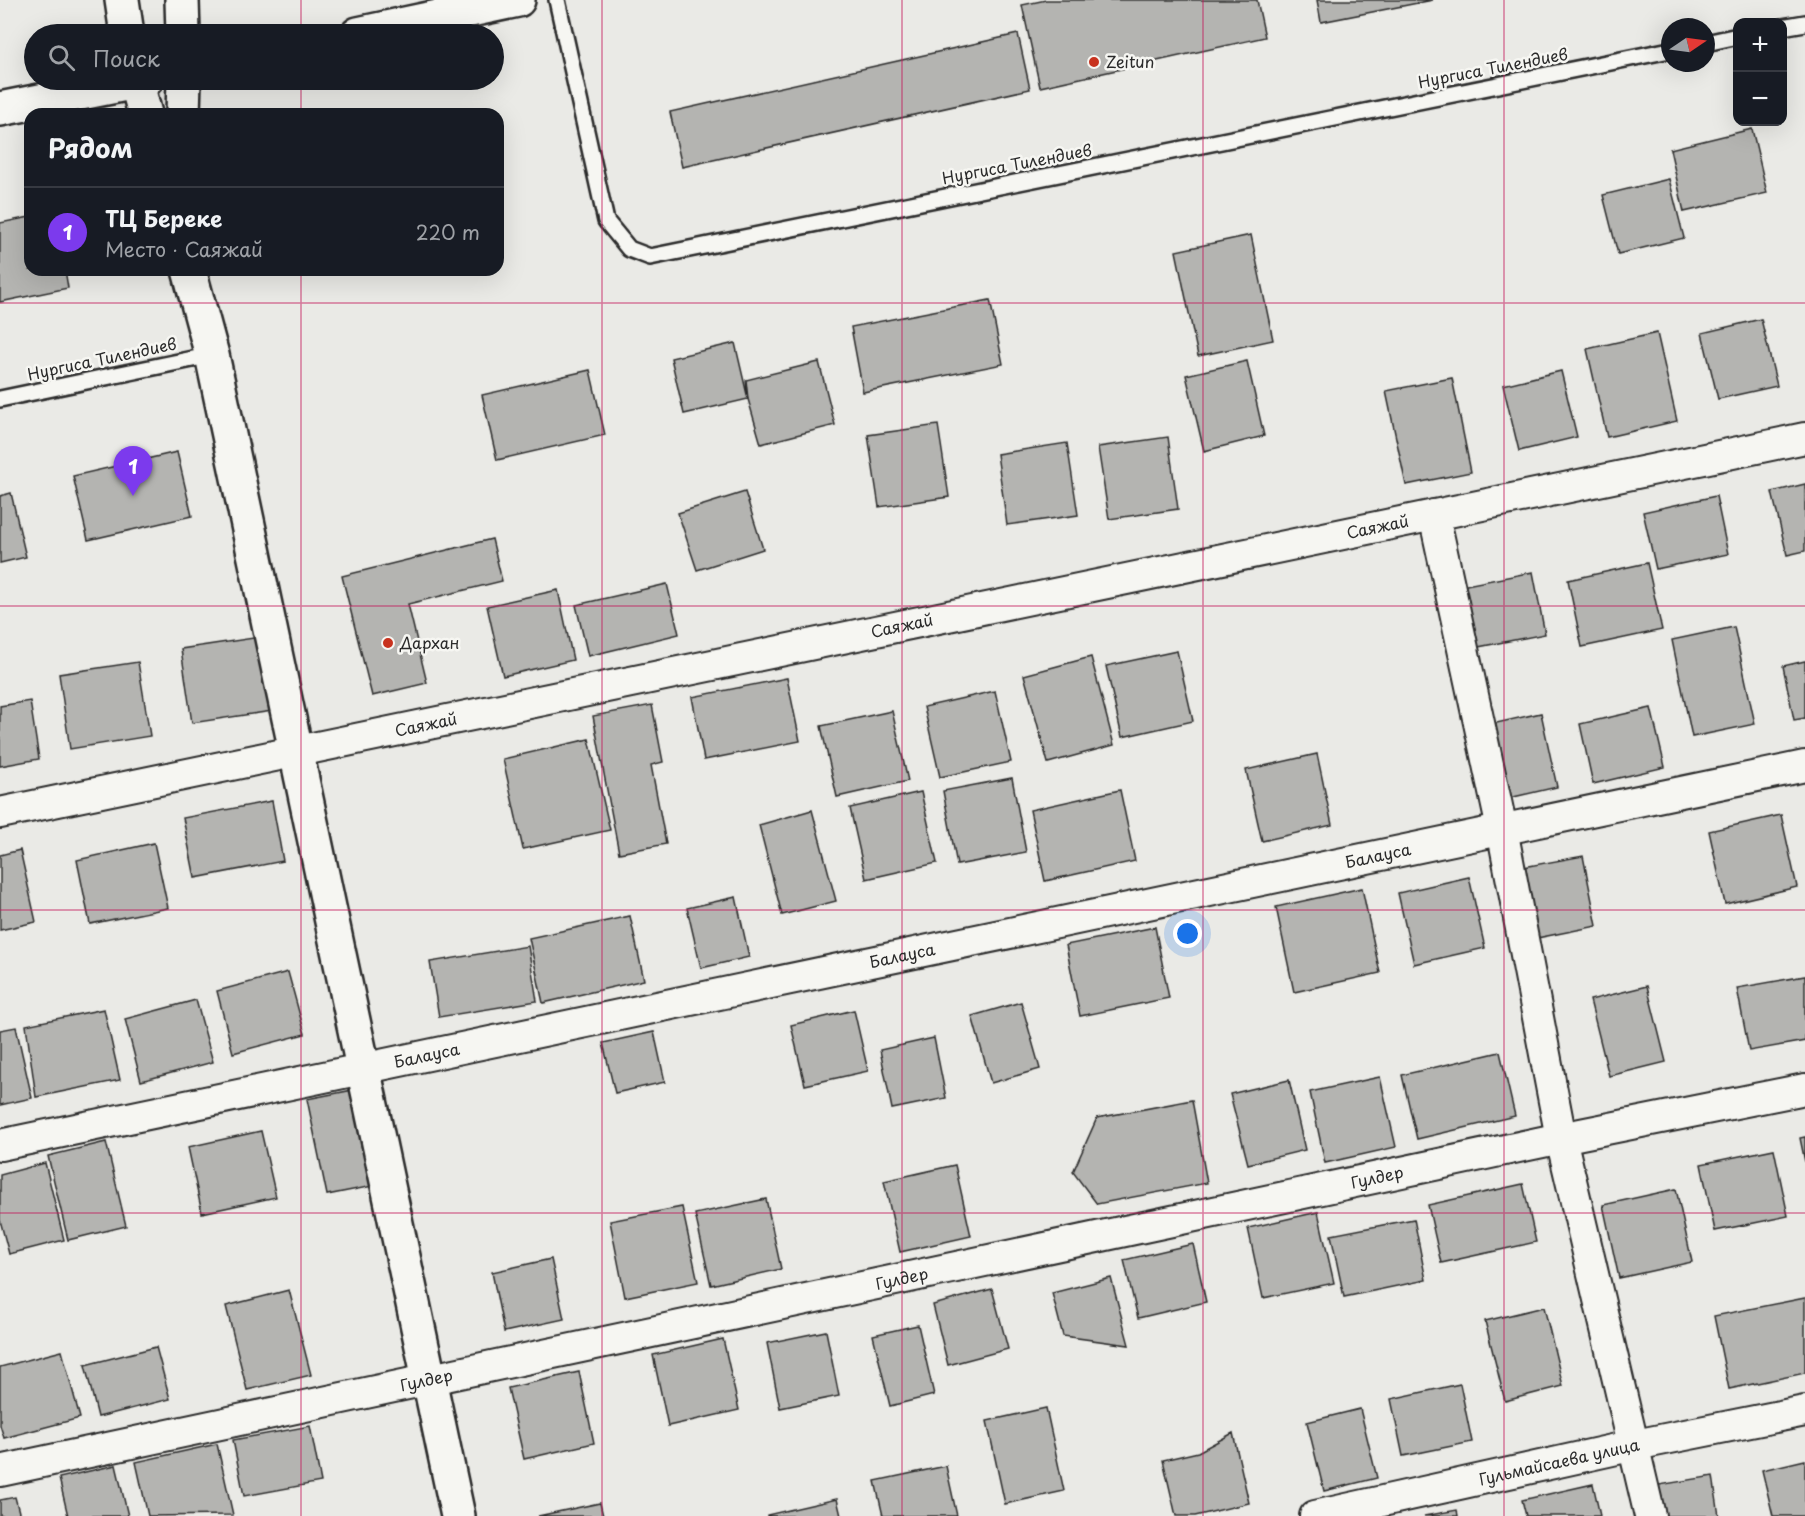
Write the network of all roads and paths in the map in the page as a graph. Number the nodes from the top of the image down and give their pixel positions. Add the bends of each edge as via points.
1 (122, 0) edge
2 (182, 0) edge
3 (518, 0) edge
4 (557, 0) edge
5 (1805, 22) edge
6 (126, 24) edge
7 (183, 24) edge
8 (405, 24) edge
9 (1787, 26) edge
10 (1733, 37) edge
11 (1715, 41) edge
12 (1661, 52) edge
13 (91, 90) edge
14 (141, 90) edge
15 (184, 90) edge
16 (144, 108) edge
17 (183, 108) edge
18 (0, 109) edge
19 (191, 276) edge
20 (196, 276) edge
21 (202, 313) junction
22 (212, 355) junction
23 (0, 399) edge
24 (1805, 438) edge
25 (1434, 514) junction
26 (296, 752) junction
27 (1805, 766) edge
28 (0, 813) edge
29 (1502, 829) junction
30 (363, 1070) junction
31 (1805, 1089) edge
32 (1561, 1138) junction
33 (0, 1145) edge
34 (429, 1378) junction
35 (1805, 1411) edge
36 (1635, 1445) junction
37 (0, 1471) edge
38 (458, 1516) edge
39 (1315, 1516) edge
40 (1650, 1516) edge

1 - 6 street
2 - 7 street
3 - 8 street
4 - 12 lane, Нургиса Тилендиев via 606,221 629,249 650,257
5 - 9 lane
10 - 11 lane
13 - 18 street
14 - 16 street
15 - 17 street
19 - 21 street
20 - 21 street
21 - 22 street
22 - 23 lane, Нургиса Тилендиев
22 - 26 street
24 - 25 street, Саяжай
25 - 26 street, Саяжай
25 - 29 street
26 - 28 street, Саяжай
26 - 30 street
27 - 29 street, Балауса
29 - 30 street, Балауса
29 - 32 street
30 - 33 street, Балауса
30 - 34 street
31 - 32 street, Гулдер
32 - 34 street, Гулдер
32 - 36 street
34 - 37 street, Гулдер
34 - 38 street
35 - 36 street, Гульмайсаева улица
36 - 39 street, Гульмайсаева улица
36 - 40 street

